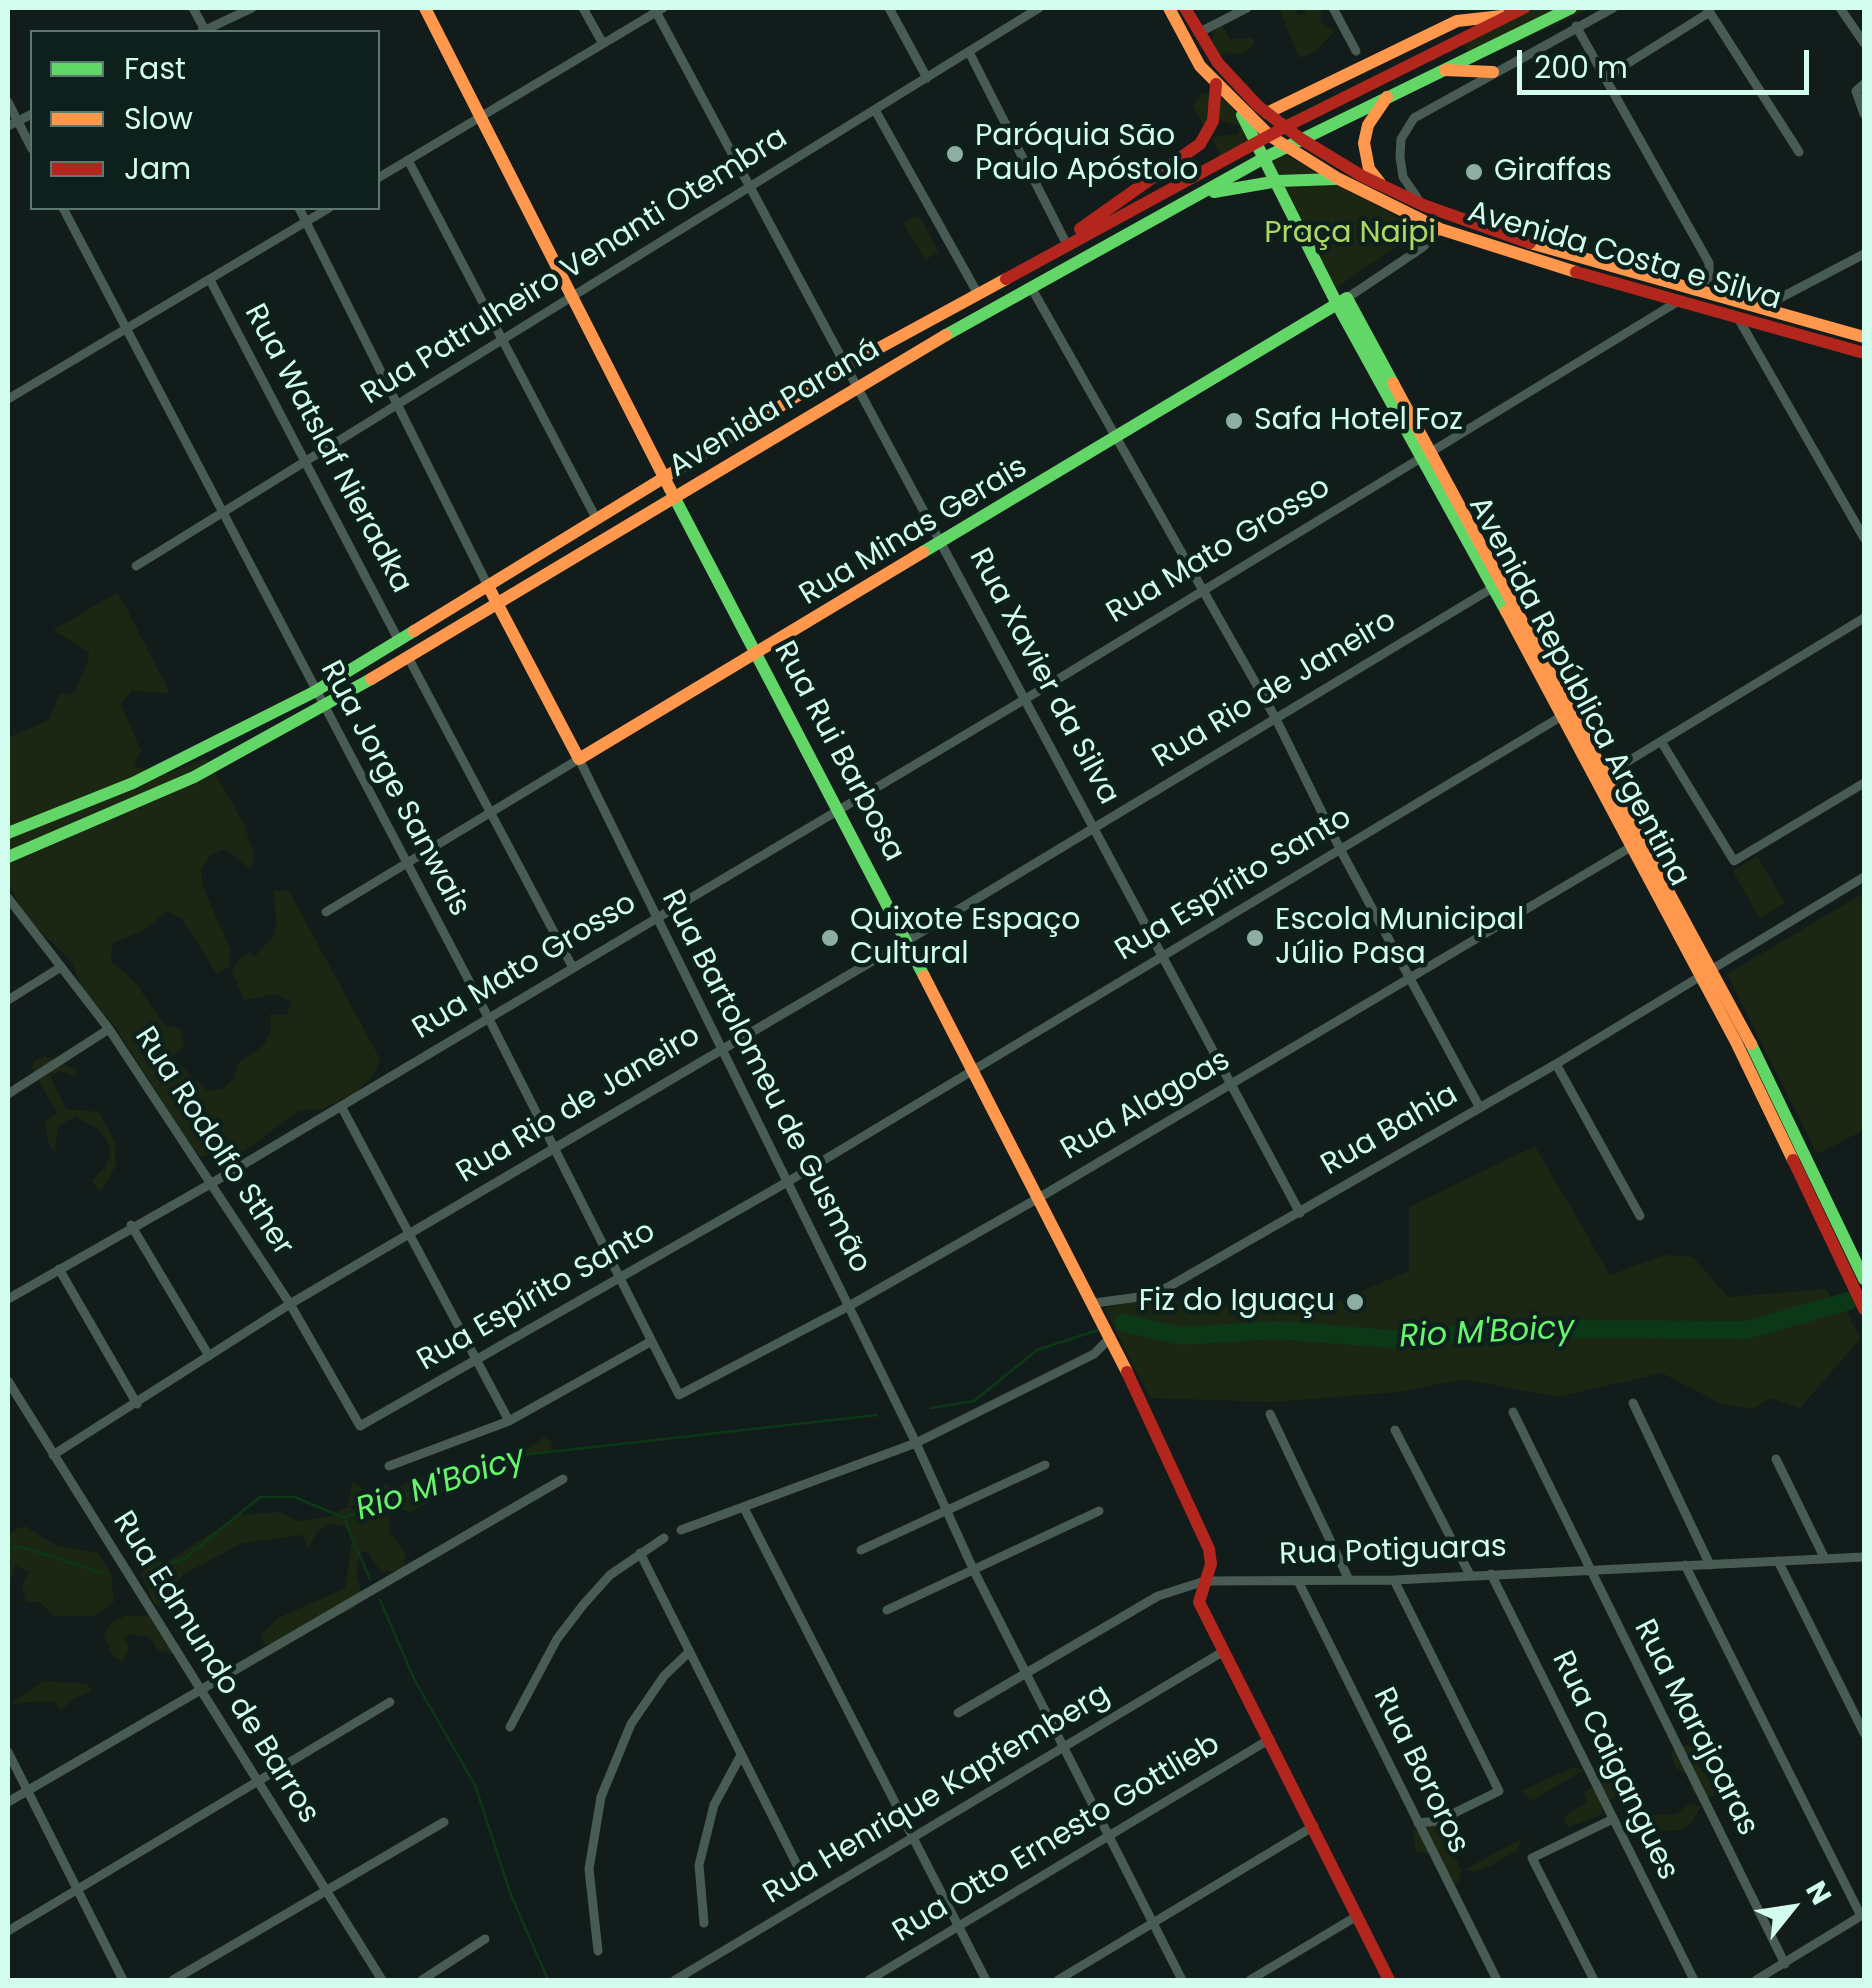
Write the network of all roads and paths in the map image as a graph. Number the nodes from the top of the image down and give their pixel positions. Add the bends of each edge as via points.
1 (252, 8) edge
2 (425, 8) edge
3 (584, 8) edge
4 (889, 8) edge
5 (1039, 8) edge
6 (1169, 8) edge
7 (1185, 8) edge
8 (1247, 8) edge
9 (1333, 8) edge
10 (1524, 8) edge
11 (1571, 8) edge
12 (1613, 8) edge
13 (1840, 8) edge
14 (658, 9) edge
15 (1709, 10) edge
16 (1506, 16) junction
17 (1576, 26) junction
18 (208, 30) edge
19 (1198, 33) junction
20 (602, 42) junction
21 (1864, 43) edge
22 (1356, 51) dead end
23 (969, 52) junction
24 (1441, 70) junction
25 (1492, 72) junction
26 (1606, 77) junction
27 (927, 78) junction
28 (1216, 84) junction
29 (1861, 86) edge
30 (1387, 96) junction
31 (8, 102) edge
32 (875, 110) junction
33 (1267, 114) junction
34 (1864, 114) edge
35 (482, 115) junction
36 (12, 124) edge
37 (1285, 128) junction
38 (1264, 139) junction
39 (1300, 139) junction
40 (30, 146) edge
41 (1286, 147) junction
42 (1799, 152) dead end
43 (1266, 157) junction
44 (408, 160) junction
45 (380, 177) edge
46 (1339, 179) junction
47 (1278, 181) junction
48 (1383, 186) junction
49 (749, 188) junction
50 (1191, 198) junction
51 (1422, 205) junction
52 (64, 210) edge
53 (301, 210) edge
54 (326, 210) edge
55 (307, 221) junction
56 (1440, 229) junction
57 (1064, 239) junction
58 (1864, 254) edge
59 (1044, 257) junction
60 (210, 280) junction
61 (1697, 288) junction
62 (1032, 289) junction
63 (978, 294) junction
64 (572, 299) junction
65 (1682, 299) junction
66 (1342, 301) junction
67 (1761, 308) junction
68 (1737, 316) junction
69 (127, 328) junction
70 (1864, 337) edge
71 (503, 341) junction
72 (1864, 353) edge
73 (846, 366) junction
74 (856, 385) junction
75 (8, 399) edge
76 (396, 407) junction
77 (1118, 438) junction
78 (1429, 453) junction
79 (306, 462) junction
80 (664, 478) junction
81 (675, 499) junction
82 (221, 514) junction
83 (597, 520) junction
84 (1864, 538) edge
85 (944, 544) junction
86 (136, 566) dead end
87 (1499, 584) junction
88 (488, 586) junction
89 (1201, 590) junction
90 (497, 604) junction
91 (1864, 618) edge
92 (399, 641) junction
93 (758, 653) junction
94 (409, 659) junction
95 (314, 692) junction
96 (1027, 698) junction
97 (322, 709) junction
98 (1568, 713) junction
99 (1276, 719) junction
100 (1662, 744) junction
101 (580, 759) junction
102 (1607, 774) junction
103 (1864, 784) edge
104 (839, 809) junction
105 (490, 814) junction
106 (1093, 827) junction
107 (8, 833) edge
108 (1636, 843) junction
109 (1341, 851) junction
110 (8, 856) edge
111 (404, 864) junction
112 (1864, 876) edge
113 (8, 898) edge
114 (326, 912) dead end
115 (655, 919) junction
116 (908, 940) junction
117 (1162, 958) junction
118 (61, 966) junction
119 (573, 968) junction
120 (1705, 973) junction
121 (1410, 977) junction
122 (8, 1000) edge
123 (488, 1017) junction
124 (109, 1030) junction
125 (720, 1050) junction
126 (1556, 1064) junction
127 (975, 1070) junction
128 (1229, 1088) junction
129 (8, 1094) edge
130 (341, 1106) junction
131 (1480, 1108) junction
132 (552, 1150) junction
133 (788, 1180) junction
134 (212, 1184) junction
135 (1042, 1196) junction
136 (1300, 1213) junction
137 (1640, 1216) dead end
138 (131, 1226) junction
139 (410, 1234) junction
140 (59, 1268) junction
141 (618, 1279) junction
142 (1864, 1280) edge
143 (8, 1299) edge
144 (1095, 1303) junction
145 (290, 1304) junction
146 (850, 1306) junction
147 (1864, 1309) edge
148 (1111, 1338) junction
149 (650, 1342) junction
150 (209, 1356) junction
151 (477, 1361) junction
152 (8, 1381) edge
153 (679, 1395) joint
154 (137, 1404) junction
155 (1633, 1404) dead end
156 (1513, 1412) dead end
157 (1270, 1414) dead end
158 (509, 1421) junction
159 (360, 1426) joint
160 (1396, 1430) dead end
161 (916, 1442) junction
162 (54, 1454) junction
163 (1776, 1459) dead end
164 (1045, 1465) dead end
165 (389, 1466) dead end
166 (563, 1479) dead end
167 (744, 1508) junction
168 (1099, 1511) dead end
169 (946, 1512) junction
170 (686, 1528) dead end
171 (664, 1538) dead end
172 (861, 1550) dead end
173 (640, 1553) junction
174 (1864, 1557) edge
175 (1824, 1559) junction
176 (1778, 1562) junction
177 (1685, 1565) junction
178 (1710, 1565) junction
179 (1588, 1569) junction
180 (974, 1572) junction
181 (1491, 1574) junction
182 (1470, 1575) junction
183 (1205, 1580) junction
184 (1349, 1580) junction
185 (1394, 1580) junction
186 (1299, 1583) junction
187 (887, 1610) dead end
188 (1224, 1651) junction
189 (689, 1652) junction
190 (1026, 1676) junction
191 (199, 1693) junction
192 (390, 1702) dead end
193 (958, 1713) dead end
194 (510, 1727) dead end
195 (1864, 1733) edge
196 (1270, 1740) junction
197 (1064, 1750) junction
198 (8, 1752) edge
199 (740, 1755) junction
200 (254, 1782) junction
201 (28, 1790) junction
202 (8, 1802) edge
203 (1611, 1820) junction
204 (444, 1822) dead end
205 (1418, 1823) junction
206 (1314, 1826) junction
207 (1107, 1836) junction
208 (914, 1838) junction
209 (797, 1865) dead end
210 (76, 1890) junction
211 (325, 1890) junction
212 (1863, 1915) edge
213 (1356, 1916) junction
214 (704, 1923) dead end
215 (1153, 1923) junction
216 (959, 1928) junction
217 (8, 1931) edge
218 (486, 1939) dead end
219 (598, 1950) dead end
220 (1785, 1964) junction
221 (123, 1980) edge
222 (173, 1980) edge
223 (382, 1980) edge
224 (422, 1980) edge
225 (675, 1980) edge
226 (868, 1980) edge
227 (986, 1980) edge
228 (1058, 1980) edge
229 (1182, 1980) edge
230 (1250, 1980) edge
231 (1390, 1980) edge
232 (1497, 1980) edge
233 (1594, 1980) edge
234 (1694, 1980) edge
235 (1756, 1980) edge

1 - 18 street
2 - 35 main road, Rua Rui Barbosa
3 - 20 street
4 - 27 street
5 - 23 street, Rua Patrulheiro Venanti Otembra
6 - 28 main road, Avenida República Argentina
7 - 19 main road
8 - 19 street
9 - 22 street
10 - 16 main road, Avenida Paraná
11 - 24 main road, Avenida Paraná
12 - 17 street
13 - 21 street
14 - 20 street
14 - 49 street, Rua Xavier da Silva
15 - 26 street
15 - 42 street
16 - 33 main road via 1457,21
16 - 37 main road, Avenida Paraná
17 - 25 street
17 - 26 street
19 - 33 main road
20 - 35 street
23 - 27 street, Rua Patrulheiro Venanti Otembra
23 - 57 street
24 - 25 main road
24 - 30 main road, Avenida Paraná
25 - 51 street via 1414,118 1402,139 1403,177
26 - 61 street via 1710,263 1710,278
27 - 32 street, Rua Patrulheiro Venanti Otembra
28 - 38 main road, Avenida República Argentina
28 - 57 main road via 1213,121 1200,144
29 - 34 street via 1856,96
30 - 39 main road, Avenida Paraná
30 - 48 main road via 1364,143 1369,169
31 - 36 street
32 - 49 street, Rua Patrulheiro Venanti Otembra
32 - 63 street
33 - 37 main road
35 - 44 street
35 - 64 main road, Rua Rui Barbosa
36 - 40 street
37 - 38 main road, Avenida Paraná
37 - 39 main road, Avenida Costa e Silva
38 - 41 main road, Avenida Costa e Silva
38 - 43 main road, Avenida República Argentina
38 - 59 main road, Avenida Paraná
39 - 41 main road, Avenida Paraná
39 - 48 main road, Avenida Costa e Silva
41 - 43 main road, Avenida Paraná
41 - 46 main road, Avenida Costa e Silva
43 - 47 main road, Avenida República Argentina
43 - 50 main road, Avenida Paraná
44 - 45 street
44 - 71 street
46 - 47 main road
46 - 56 main road, Avenida Costa e Silva
47 - 50 main road
47 - 66 main road, Avenida República Argentina
48 - 51 main road, Avenida Costa e Silva
49 - 64 street, Rua Patrulheiro Venanti Otembra
49 - 73 street, Rua Xavier da Silva
50 - 62 main road, Avenida Paraná
51 - 61 main road, Avenida Costa e Silva via 1522,241
52 - 69 street, Rua Jorge Sanwais
53 - 55 street, Rua Bartolomeu de Gusmão
54 - 55 street
55 - 60 street
55 - 76 street, Rua Bartolomeu de Gusmão
56 - 65 main road, Avenida Costa e Silva
56 - 66 street, Rua Minas Gerais via 1423,248
57 - 59 main road
58 - 67 street
59 - 63 main road, Avenida Paraná
60 - 69 street
60 - 79 street, Rua Watslaf Nieradka
61 - 65 street, Rua Mato Grosso
61 - 67 main road, Avenida Costa e Silva
62 - 74 main road, Avenida Paraná
62 - 77 street
63 - 73 main road, Avenida Paraná
64 - 71 street, Rua Patrulheiro Venanti Otembra
64 - 80 main road, Rua Rui Barbosa
65 - 68 main road, Avenida Costa e Silva
65 - 78 street, Rua Mato Grosso
66 - 77 main road, Rua Minas Gerais
66 - 78 main road, Avenida República Argentina
67 - 70 main road, Avenida Costa e Silva
68 - 72 main road, Avenida Costa e Silva
68 - 84 street
69 - 75 street
69 - 82 street, Rua Jorge Sanwais
71 - 76 street, Rua Patrulheiro Venanti Otembra
71 - 83 street
73 - 74 street, Rua Xavier da Silva
73 - 80 main road, Avenida Paraná
74 - 81 main road, Avenida Paraná
74 - 85 street, Rua Xavier da Silva
76 - 79 street, Rua Patrulheiro Venanti Otembra
76 - 88 street, Rua Bartolomeu de Gusmão
77 - 85 main road, Rua Minas Gerais
77 - 89 street
78 - 87 main road, Avenida República Argentina
78 - 89 street, Rua Mato Grosso
79 - 82 street, Rua Patrulheiro Venanti Otembra
79 - 92 street, Rua Watslaf Nieradka
80 - 81 main road, Rua Rui Barbosa
80 - 83 main road, Avenida Paraná
81 - 90 main road, Avenida Paraná
81 - 93 main road, Rua Rui Barbosa
82 - 86 street, Rua Patrulheiro Venanti Otembra
82 - 95 street, Rua Jorge Sanwais
83 - 88 main road, Avenida Paraná
85 - 93 main road, Rua Minas Gerais
85 - 96 street, Rua Xavier da Silva
87 - 98 main road, Avenida República Argentina
87 - 99 street, Rua Rio de Janeiro
88 - 90 main road, Rua Bartolomeu de Gusmão
88 - 92 main road, Avenida Paraná
89 - 96 street, Rua Mato Grosso
89 - 99 street
90 - 94 main road, Avenida Paraná
90 - 101 main road, Rua Bartolomeu de Gusmão
91 - 100 street
92 - 95 main road, Avenida Paraná
93 - 101 main road, Rua Minas Gerais
93 - 104 main road, Rua Rui Barbosa
94 - 97 main road, Avenida Paraná
94 - 105 street
95 - 97 street, Rua Jorge Sanwais
95 - 107 main road, Avenida Paraná via 185,760
96 - 104 street, Rua Mato Grosso
96 - 106 street, Rua Xavier da Silva
97 - 110 main road, Avenida Paraná via 194,777
97 - 111 street, Rua Jorge Sanwais
98 - 102 main road, Avenida República Argentina
98 - 108 main road, Avenida República Argentina
98 - 109 street, Rua Espírito Santo
99 - 106 street, Rua Rio de Janeiro
99 - 109 street
100 - 102 street
100 - 103 street via 1734,861
101 - 105 street, Rua Minas Gerais
101 - 115 street, Rua Bartolomeu de Gusmão
102 - 108 main road, Avenida República Argentina
104 - 115 street, Rua Mato Grosso
104 - 116 main road, Rua Rui Barbosa
105 - 111 street, Rua Minas Gerais
105 - 119 street
106 - 116 street, Rua Rio de Janeiro
106 - 117 street, Rua Xavier da Silva
108 - 120 main road, Avenida República Argentina
108 - 121 street, Rua Alagoas
109 - 117 street, Rua Espírito Santo
109 - 121 street
111 - 114 street, Rua Minas Gerais
111 - 123 street, Rua Jorge Sanwais
112 - 120 street, Rua Bahia
113 - 118 street, Rua Rodolfo Sther
115 - 119 street, Rua Mato Grosso
115 - 125 street, Rua Bartolomeu de Gusmão
116 - 125 street, Rua Rio de Janeiro
116 - 127 main road, Rua Rui Barbosa
117 - 127 street, Rua Espírito Santo
117 - 128 street, Rua Xavier da Silva
118 - 122 street
118 - 124 street, Rua Rodolfo Sther
119 - 123 street, Rua Mato Grosso
120 - 126 street, Rua Bahia
120 - 142 main road, Avenida República Argentina via 1747,1036
120 - 147 main road, Avenida República Argentina
121 - 128 street, Rua Alagoas
121 - 131 street
123 - 130 street, Rua Mato Grosso
123 - 132 street, Rua Jorge Sanwais
124 - 129 street
124 - 134 street, Rua Rodolfo Sther
125 - 132 street, Rua Rio de Janeiro
125 - 133 street, Rua Bartolomeu de Gusmão
126 - 131 street, Rua Bahia
126 - 137 street
127 - 133 street, Rua Espírito Santo
127 - 135 main road, Rua Rui Barbosa
128 - 135 street, Rua Alagoas
128 - 136 street, Rua Xavier da Silva
130 - 134 street, Rua Mato Grosso
130 - 139 street
131 - 136 street, Rua Bahia
132 - 139 street, Rua Rio de Janeiro
132 - 141 street, Rua Jorge Sanwais
133 - 141 street, Rua Espírito Santo
133 - 146 street, Rua Bartolomeu de Gusmão
134 - 138 street, Rua Mato Grosso
134 - 145 street, Rua Rodolfo Sther
135 - 144 main road, Rua Rui Barbosa
135 - 146 street, Rua Alagoas
136 - 144 street, Rua Bahia via 1153,1295
138 - 140 street, Rua Mato Grosso
138 - 150 street
139 - 145 street, Rua Rio de Janeiro
139 - 151 street
140 - 143 street, Rua Mato Grosso
140 - 154 street
141 - 149 street, Rua Jorge Sanwais
141 - 151 street, Rua Espírito Santo
144 - 148 main road, Rua Rui Barbosa
145 - 150 street, Rua Rio de Janeiro
145 - 159 street, Rua Rodolfo Sther
146 - 153 street, Rua Alagoas
146 - 161 street, Rua Bartolomeu de Gusmão
148 - 161 street via 1094,1354
148 - 183 main road, Rua Rui Barbosa via 1209,1549
149 - 153 street, Rua Jorge Sanwais
149 - 158 street
150 - 154 street, Rua Rio de Janeiro
151 - 158 street
151 - 159 street, Rua Espírito Santo
152 - 162 street, Rua Edmundo de Barros
154 - 162 street, Rua Rio de Janeiro
155 - 178 street
156 - 179 street, Rua Marajoaras
157 - 184 street
158 - 165 street
160 - 182 street
161 - 167 street
161 - 169 street, Rua Bartolomeu de Gusmão
162 - 191 street, Rua Edmundo de Barros
163 - 175 street
164 - 169 street
166 - 191 street
167 - 170 street
167 - 208 street
168 - 180 street
169 - 172 street
169 - 180 street, Rua Bartolomeu de Gusmão
171 - 173 street
173 - 189 street
173 - 194 street via 610,1574 558,1639
174 - 175 street, Rua Potiguaras
175 - 176 street, Rua Potiguaras
176 - 178 street, Rua Potiguaras
176 - 195 street
177 - 178 street, Rua Potiguaras
177 - 179 street, Rua Potiguaras
177 - 212 street
179 - 181 street, Rua Potiguaras
179 - 220 street, Rua Marajoaras
180 - 187 street
180 - 190 street, Rua Bartolomeu de Gusmão
181 - 182 street, Rua Potiguaras
181 - 203 street, Rua Caigangues
182 - 185 street, Rua Potiguaras
183 - 186 street, Rua Potiguaras
183 - 188 main road, Rua Rui Barbosa via 1200,1602
183 - 190 street, Rua Potiguaras via 1158,1596
184 - 185 street, Rua Potiguaras
184 - 186 street, Rua Potiguaras
185 - 205 street via 1499,1791 1438,1821
186 - 205 street, Rua Bororos
188 - 196 main road, Rua Rui Barbosa
188 - 197 street, Rua Henrique Kapfemberg
189 - 199 street
189 - 219 street via 630,1724 601,1797 589,1869
190 - 193 street, Rua Potiguaras
190 - 197 street, Rua Bartolomeu de Gusmão
191 - 200 street, Rua Edmundo de Barros
191 - 201 street
192 - 200 street
196 - 206 main road, Rua Rui Barbosa
196 - 207 street, Rua Otto Ernesto Gottlieb
197 - 207 street, Rua Bartolomeu de Gusmão
197 - 208 street, Rua Henrique Kapfemberg
198 - 201 street
199 - 209 street
199 - 214 street via 714,1805 699,1865
200 - 210 street
200 - 211 street, Rua Edmundo de Barros
201 - 202 street
201 - 210 street
203 - 233 street via 1532,1858
203 - 234 street, Rua Caigangues
204 - 211 street
205 - 232 street, Rua Bororos
206 - 213 main road, Rua Rui Barbosa
206 - 215 street
207 - 215 street, Rua Bartolomeu de Gusmão
207 - 216 street, Rua Otto Ernesto Gottlieb
208 - 216 street
208 - 225 street, Rua Henrique Kapfemberg
210 - 217 street
210 - 221 street
211 - 222 street
211 - 223 street, Rua Edmundo de Barros
212 - 220 street
213 - 230 street
213 - 231 main road, Rua Rui Barbosa
215 - 228 street
215 - 229 street, Rua Bartolomeu de Gusmão
216 - 226 street, Rua Otto Ernesto Gottlieb
216 - 227 street
218 - 224 street
220 - 235 street

